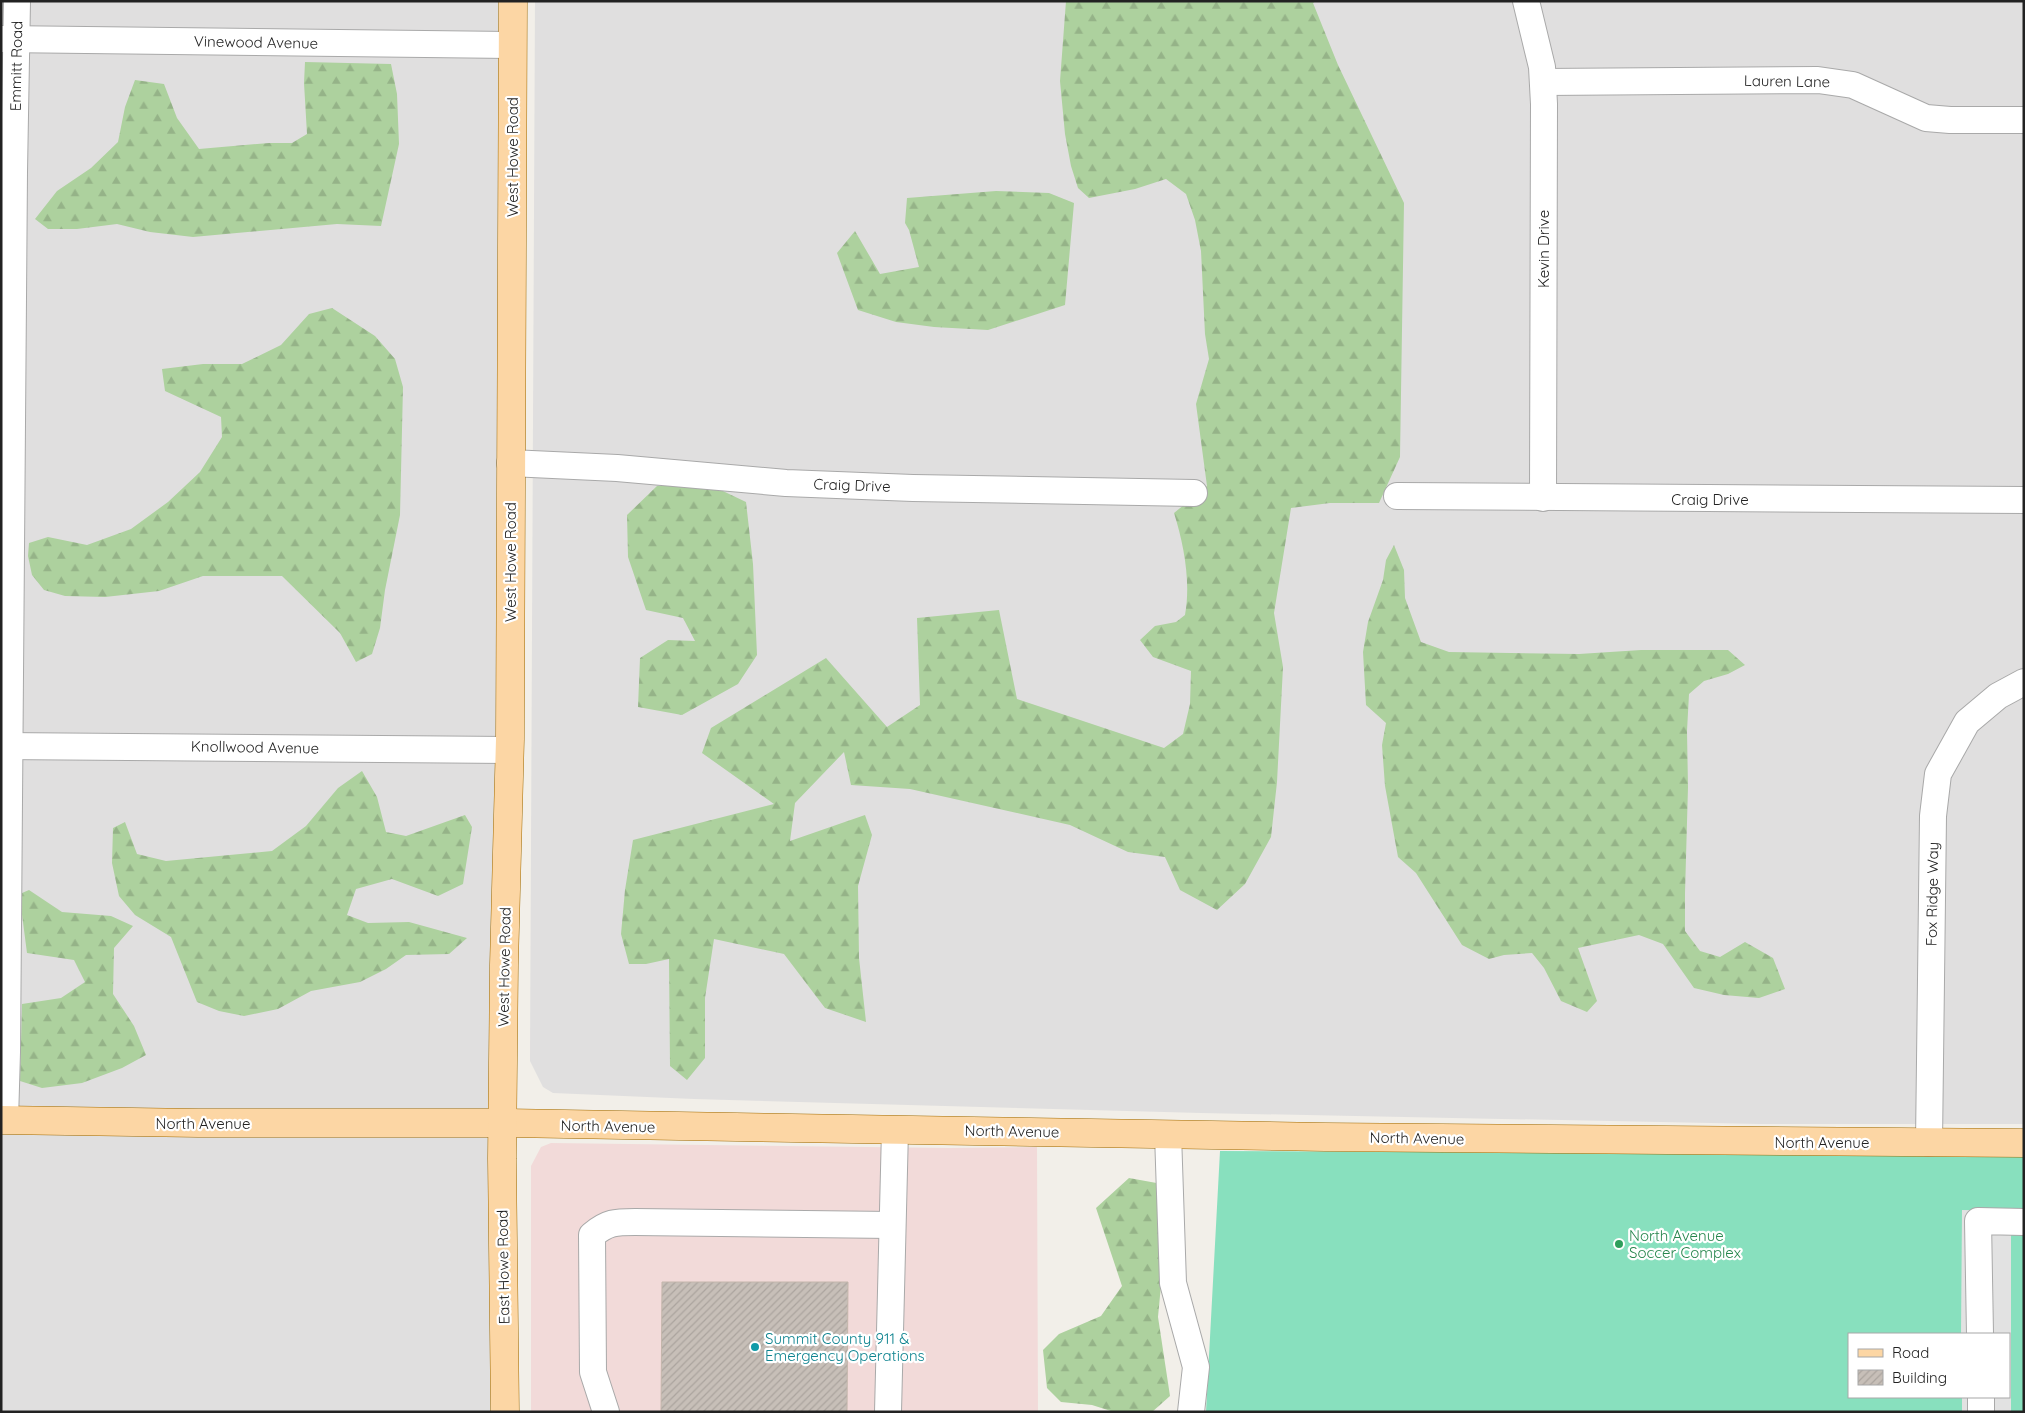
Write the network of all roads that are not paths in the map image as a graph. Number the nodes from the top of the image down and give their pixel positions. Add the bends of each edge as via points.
1 (17, 1) edge
2 (513, 1) edge
3 (1526, 1) edge
4 (9, 39) edge
5 (512, 45) junction
6 (1543, 82) junction
7 (2024, 120) edge
8 (7, 372) edge
9 (510, 463) junction
10 (1194, 493) dead end
11 (1397, 496) dead end
12 (1543, 498) junction
13 (2024, 500) edge
14 (2024, 682) edge
15 (5, 746) edge
16 (510, 750) junction
17 (3, 1120) edge
18 (503, 1123) junction
19 (895, 1130) junction
20 (1168, 1134) junction
21 (1929, 1143) junction
22 (2024, 1143) edge
23 (2024, 1222) edge
24 (892, 1225) junction
25 (1980, 1333) edge
26 (1981, 1398) edge
27 (505, 1412) edge
28 (606, 1412) edge
29 (888, 1412) edge
30 (1191, 1412) edge
31 (1981, 1412) edge

1 - 4 street, Emmitt Road
2 - 5 main road, West Howe Road
3 - 6 street, Kevin Drive
4 - 5 street, Vinewood Avenue
4 - 8 street, Emmitt Road via 14,181
5 - 9 main road, West Howe Road
6 - 7 street, Lauren Lane via 1818,80 1852,85 1926,118
6 - 12 street, Kevin Drive
8 - 15 street, Emmitt Road
9 - 10 street, Craig Drive via 617,468 786,483
9 - 16 main road, West Howe Road
11 - 12 street, Craig Drive
12 - 13 street, Craig Drive
14 - 21 street, Fox Ridge Way via 1998,696 1967,722 1938,774 1933,816
15 - 16 street, Knollwood Avenue
15 - 17 street, Emmitt Road via 7,1042
16 - 18 main road, West Howe Road
17 - 18 main road, North Avenue
18 - 19 main road, North Avenue
18 - 27 main road, East Howe Road
19 - 20 main road, North Avenue
19 - 24 street
20 - 21 main road, North Avenue
20 - 30 street via 1173,1283 1196,1367
21 - 22 main road, North Avenue
23 - 25 street via 1978,1221
24 - 28 street via 634,1222 604,1225 592,1235 593,1372
24 - 29 street
26 - 31 street

